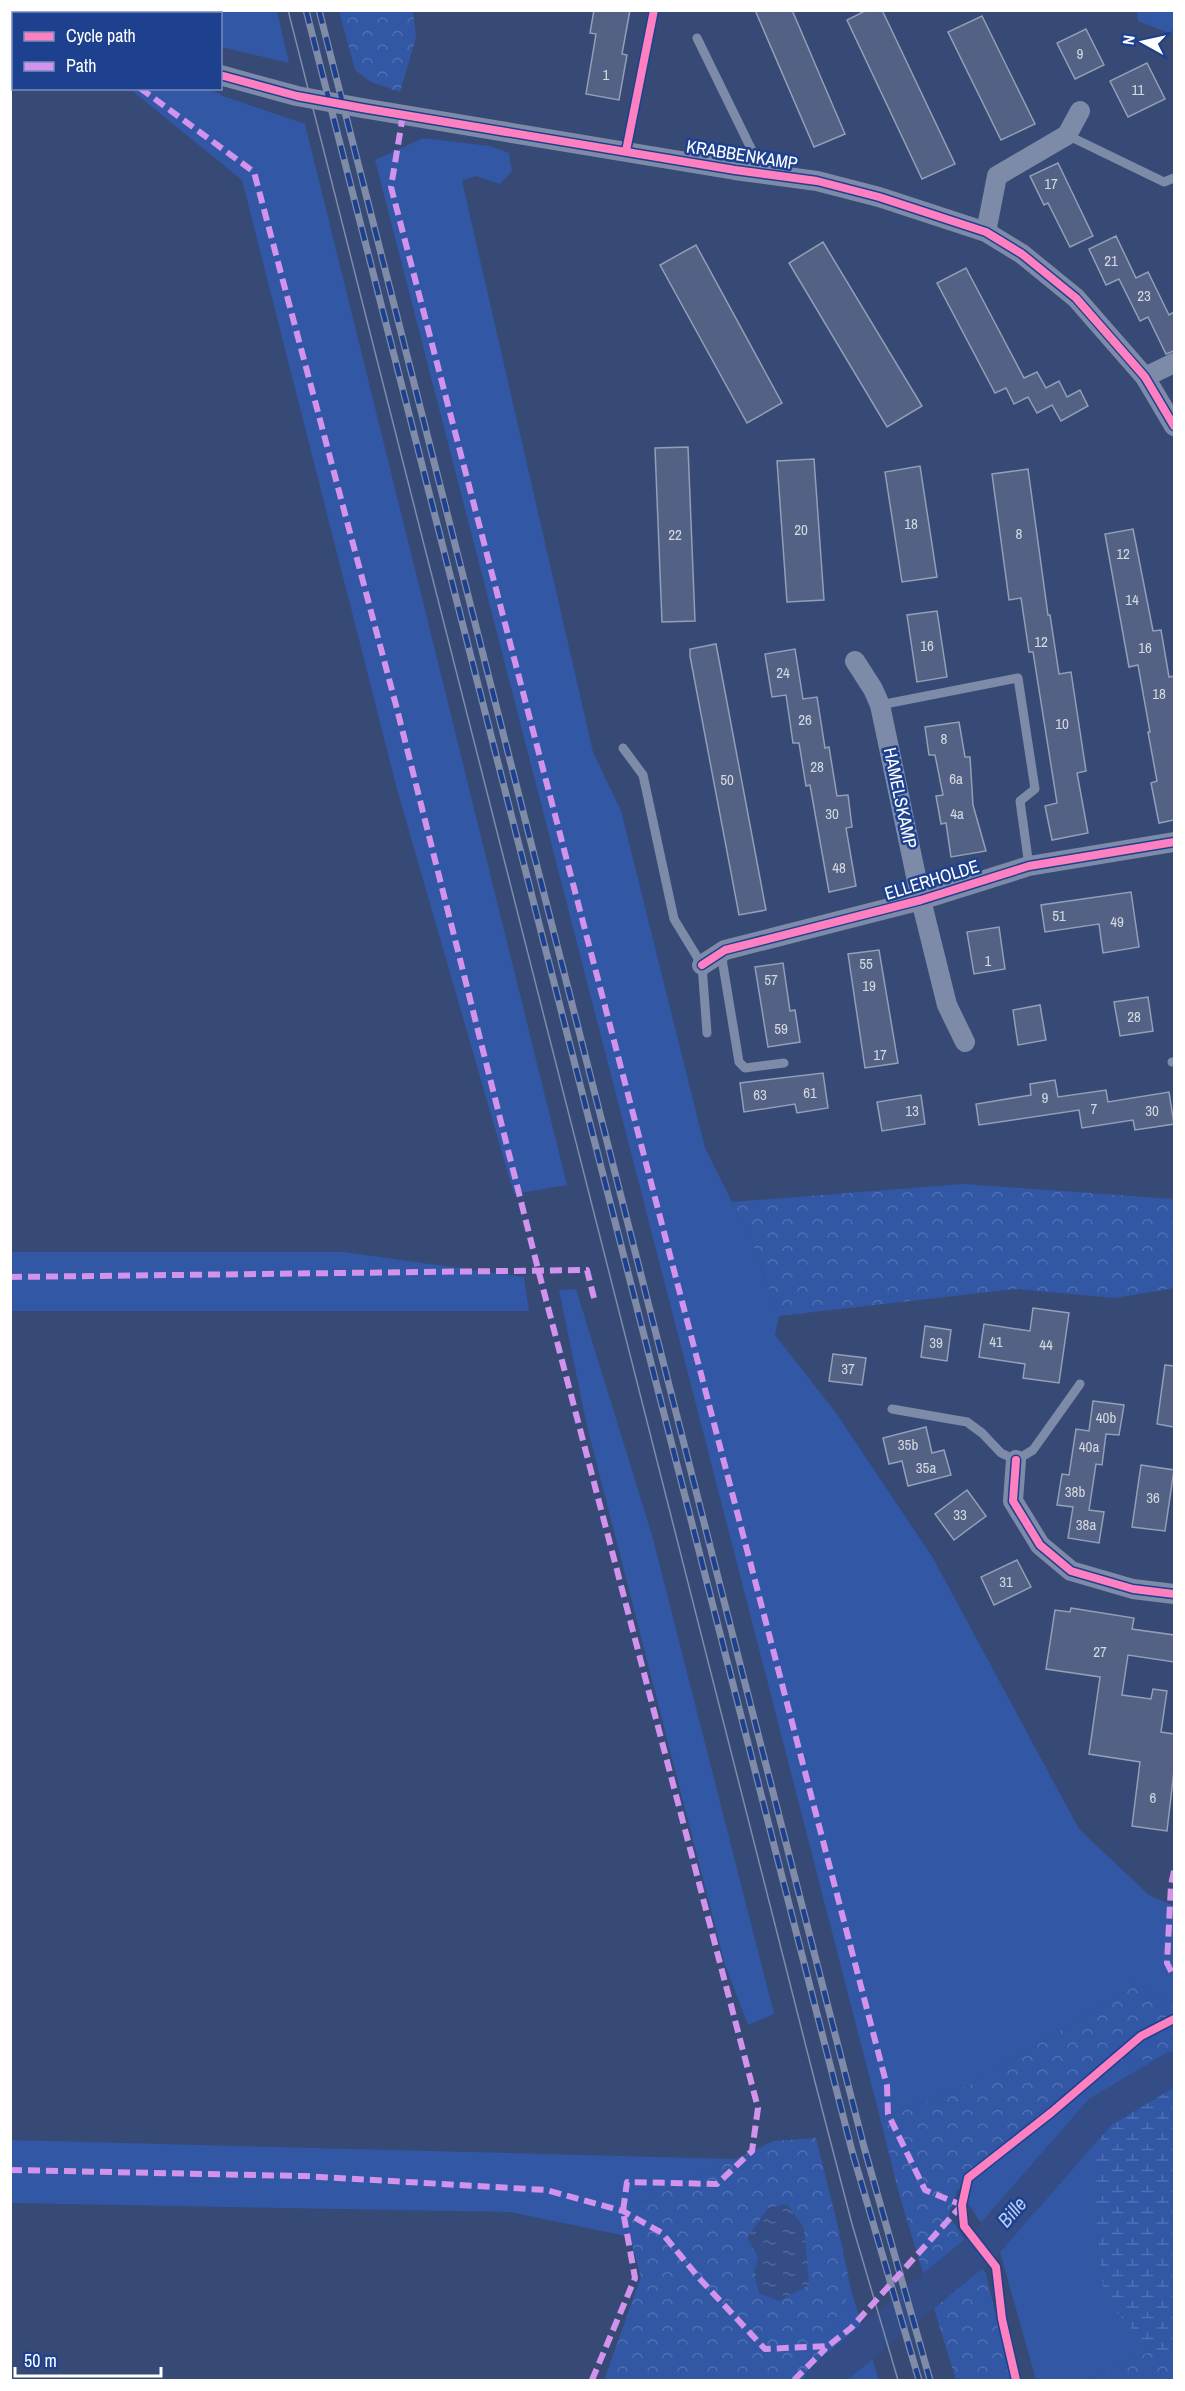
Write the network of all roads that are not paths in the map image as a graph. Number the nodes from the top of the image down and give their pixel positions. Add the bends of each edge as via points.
1 (697, 38) dead end
2 (222, 76) edge
3 (1080, 111) dead end
4 (1067, 135) junction
5 (763, 174) junction
6 (1174, 178) edge
7 (986, 232) junction
8 (1174, 363) edge
9 (1145, 377) junction
10 (1174, 426) edge
11 (855, 661) dead end
12 (880, 705) junction
13 (623, 748) dead end
14 (1174, 842) edge
15 (1029, 866) junction
16 (921, 900) junction
17 (721, 953) junction
18 (702, 965) junction
19 (707, 1033) dead end
20 (965, 1042) dead end
21 (784, 1063) dead end
22 (1080, 1384) dead end
23 (892, 1409) dead end
24 (1016, 1460) junction
25 (1174, 1594) edge

1 - 5 lane
2 - 5 street, KRABBENKAMP via 297,96
3 - 4 street
4 - 6 lane via 1164,182
4 - 7 street via 997,176
5 - 7 street, KRABBENKAMP via 817,181 879,197
7 - 9 street, KRABBENKAMP via 1022,254 1076,298
8 - 9 street
9 - 10 street, KRABBENKAMP
11 - 12 street, HAMELSKAMP
12 - 15 lane via 1018,678 1035,789 1020,801
12 - 16 street, HAMELSKAMP
13 - 18 lane via 643,775 675,919
14 - 15 street, ELLERHOLDE
15 - 16 street, ELLERHOLDE
16 - 17 street, ELLERHOLDE
16 - 20 street, HAMELSKAMP via 947,1005
17 - 18 street, ELLERHOLDE
17 - 21 lane via 739,1062 745,1068
18 - 19 lane
22 - 24 lane via 1033,1450
23 - 24 lane via 967,1422 1001,1453
24 - 25 street via 1013,1501 1040,1545 1071,1572

